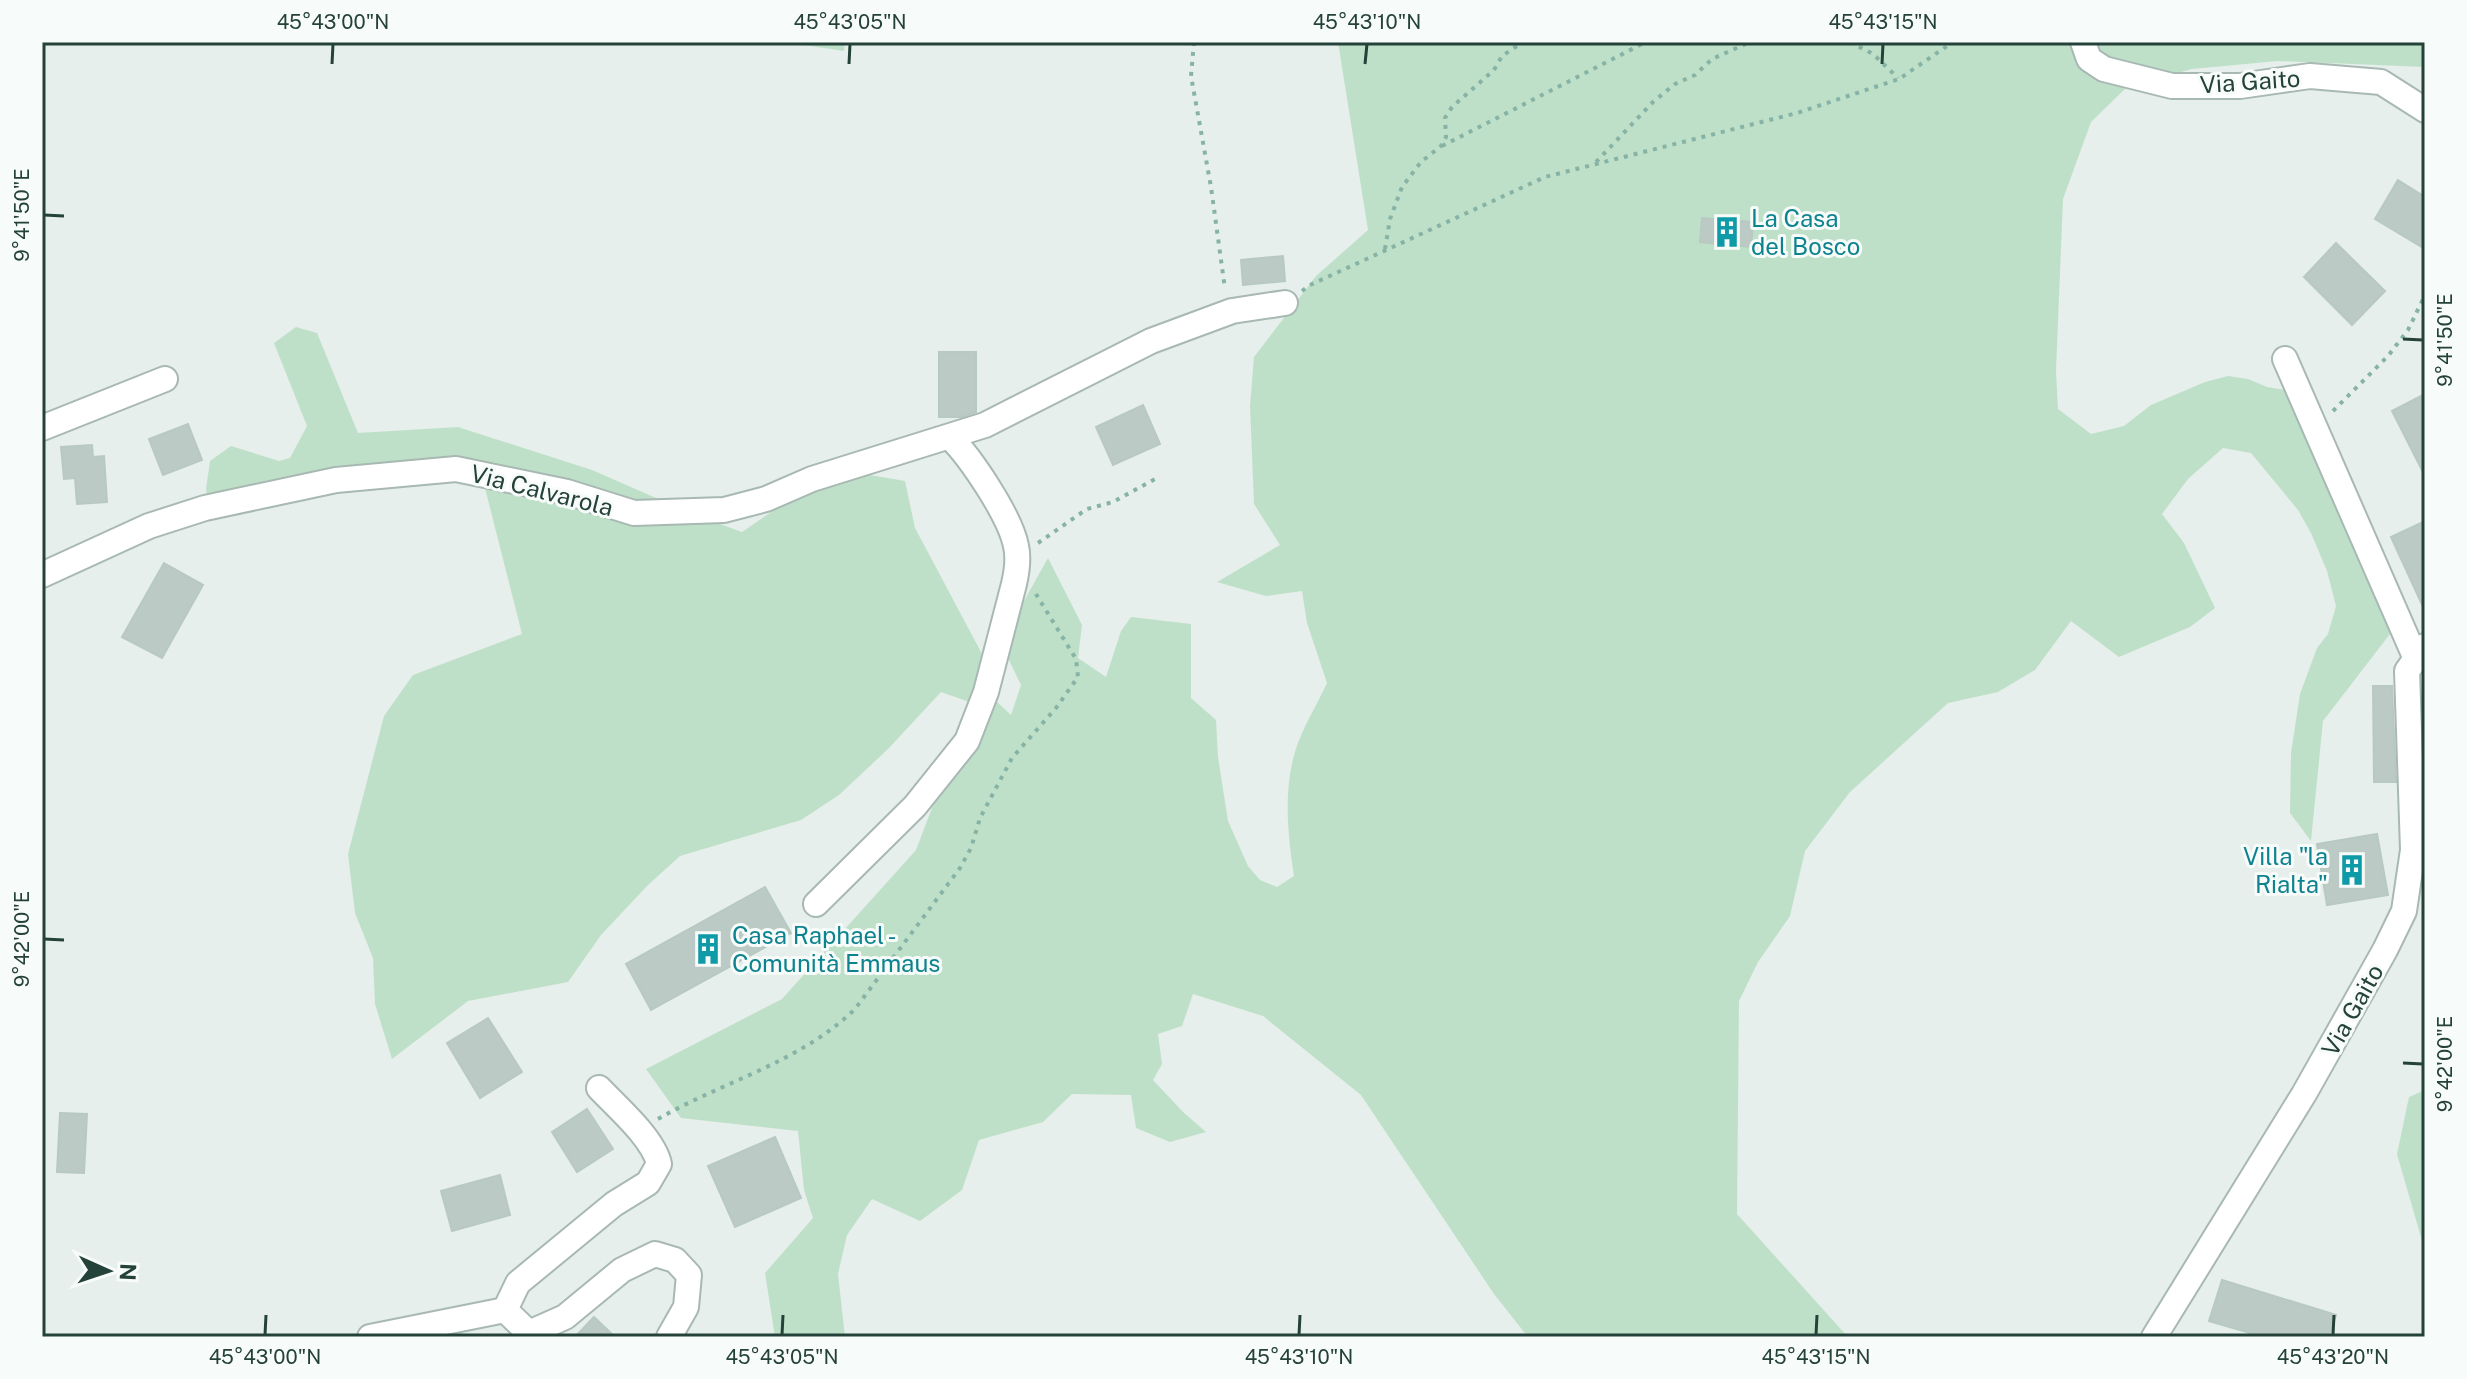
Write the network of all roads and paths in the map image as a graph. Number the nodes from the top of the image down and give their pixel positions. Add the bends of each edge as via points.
1 (1194, 42) edge
2 (1523, 42) edge
3 (1646, 42) edge
4 (1750, 42) edge
5 (1850, 42) edge
6 (1953, 42) edge
7 (2083, 42) edge
8 (1899, 79) junction
9 (2425, 110) edge
10 (1441, 146) junction
11 (1595, 163) junction
12 (1385, 249) junction
13 (2425, 295) edge
14 (1285, 303) joint
15 (1232, 311) junction
16 (2285, 359) dead end
17 (165, 379) dead end
18 (42, 428) edge
19 (2315, 429) junction
20 (950, 437) junction
21 (1155, 479) dead end
22 (1017, 558) junction
23 (42, 575) edge
24 (2421, 653) edge
25 (816, 904) dead end
26 (2415, 908) edge
27 (599, 1088) dead end
28 (639, 1131) junction
29 (505, 1310) junction
30 (370, 1337) edge
31 (669, 1337) edge
32 (2154, 1337) edge

1 - 15 path via 1191,76
2 - 10 path via 1452,107
3 - 10 path
4 - 11 path via 1675,84
5 - 8 path via 1873,54
6 - 8 path
7 - 9 street, Via Gaito via 2089,59 2104,69 2172,86 2240,86 2310,76 2381,82
8 - 11 path via 1797,113
10 - 12 path via 1402,187
11 - 12 path via 1545,177
12 - 14 path
13 - 19 path via 2388,356
14 - 15 street, Via Calvarola
15 - 20 street, Via Calvarola via 1151,341 985,425
16 - 19 street
17 - 18 street
19 - 24 street
20 - 22 street via 1013,534
20 - 23 street, Via Calvarola via 724,510 634,513 567,492 456,469 336,480 205,508 149,526
21 - 22 path via 1113,502 1087,509
22 - 25 street via 986,692 967,741 907,815
22 - 28 path via 1076,659 1078,677 1012,758 960,868 841,1023
24 - 26 street, Via Gaito via 2407,671
26 - 32 street, Via Gaito
27 - 28 street
28 - 29 street via 658,1155 648,1183 614,1204 518,1283
29 - 30 street
29 - 31 street via 529,1333 565,1317 622,1270 655,1254 675,1260 689,1275 686,1307

